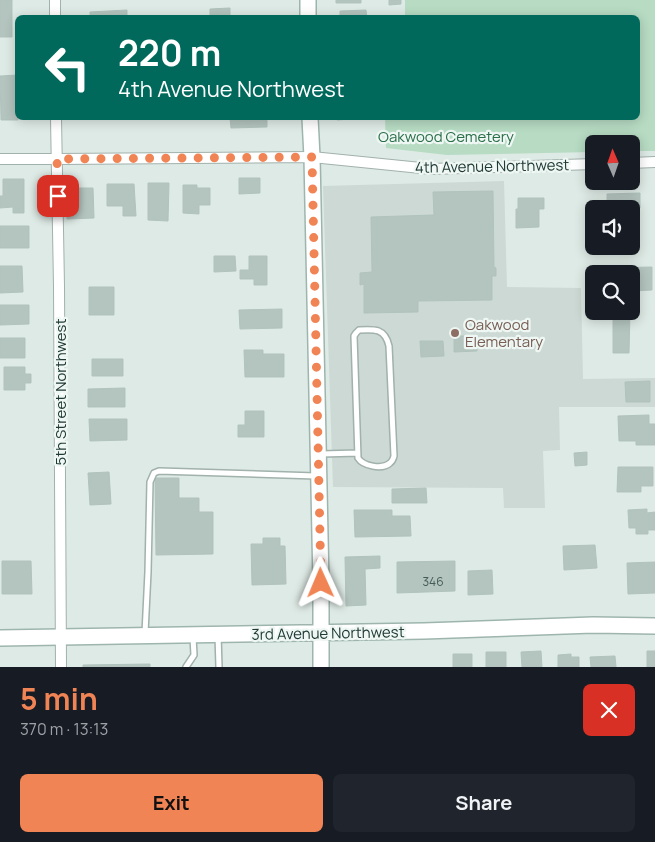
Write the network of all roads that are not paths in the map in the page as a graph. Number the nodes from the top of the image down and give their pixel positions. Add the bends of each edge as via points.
1 (55, 0) edge
2 (308, 0) edge
3 (55, 15) edge
4 (308, 15) edge
5 (56, 120) edge
6 (310, 120) edge
7 (312, 157) junction
8 (0, 159) edge
9 (57, 159) junction
10 (655, 162) edge
11 (640, 163) edge
12 (585, 164) edge
13 (318, 454) junction
14 (358, 454) junction
15 (319, 476) junction
16 (655, 626) edge
17 (321, 633) junction
18 (218, 634) junction
19 (193, 635) junction
20 (145, 636) junction
21 (61, 637) junction
22 (0, 638) edge
23 (61, 667) edge
24 (186, 667) edge
25 (219, 667) edge
26 (321, 667) edge

1 - 3 street
2 - 4 main road
5 - 9 street, 5th Street Northwest
6 - 7 main road
7 - 9 street, 4th Avenue Northwest
7 - 12 street, 4th Avenue Northwest via 431,169
7 - 13 main road
8 - 9 street, 4th Avenue Northwest
9 - 21 street, 5th Street Northwest
10 - 11 street
13 - 14 lane
13 - 15 main road
14 - 14 lane via 360,461 372,466 386,466 394,456 389,346 384,334 369,330 359,330 354,336
15 - 17 main road
15 - 20 lane via 154,473 150,482
16 - 17 main road, 3rd Avenue Northwest
17 - 18 main road, 3rd Avenue Northwest
17 - 26 main road
18 - 19 main road, 3rd Avenue Northwest
18 - 25 lane
19 - 20 main road, 3rd Avenue Northwest
19 - 24 lane via 194,655
20 - 21 main road, 3rd Avenue Northwest
21 - 22 main road, 3rd Avenue Northwest
21 - 23 street, 5th Street Northwest

